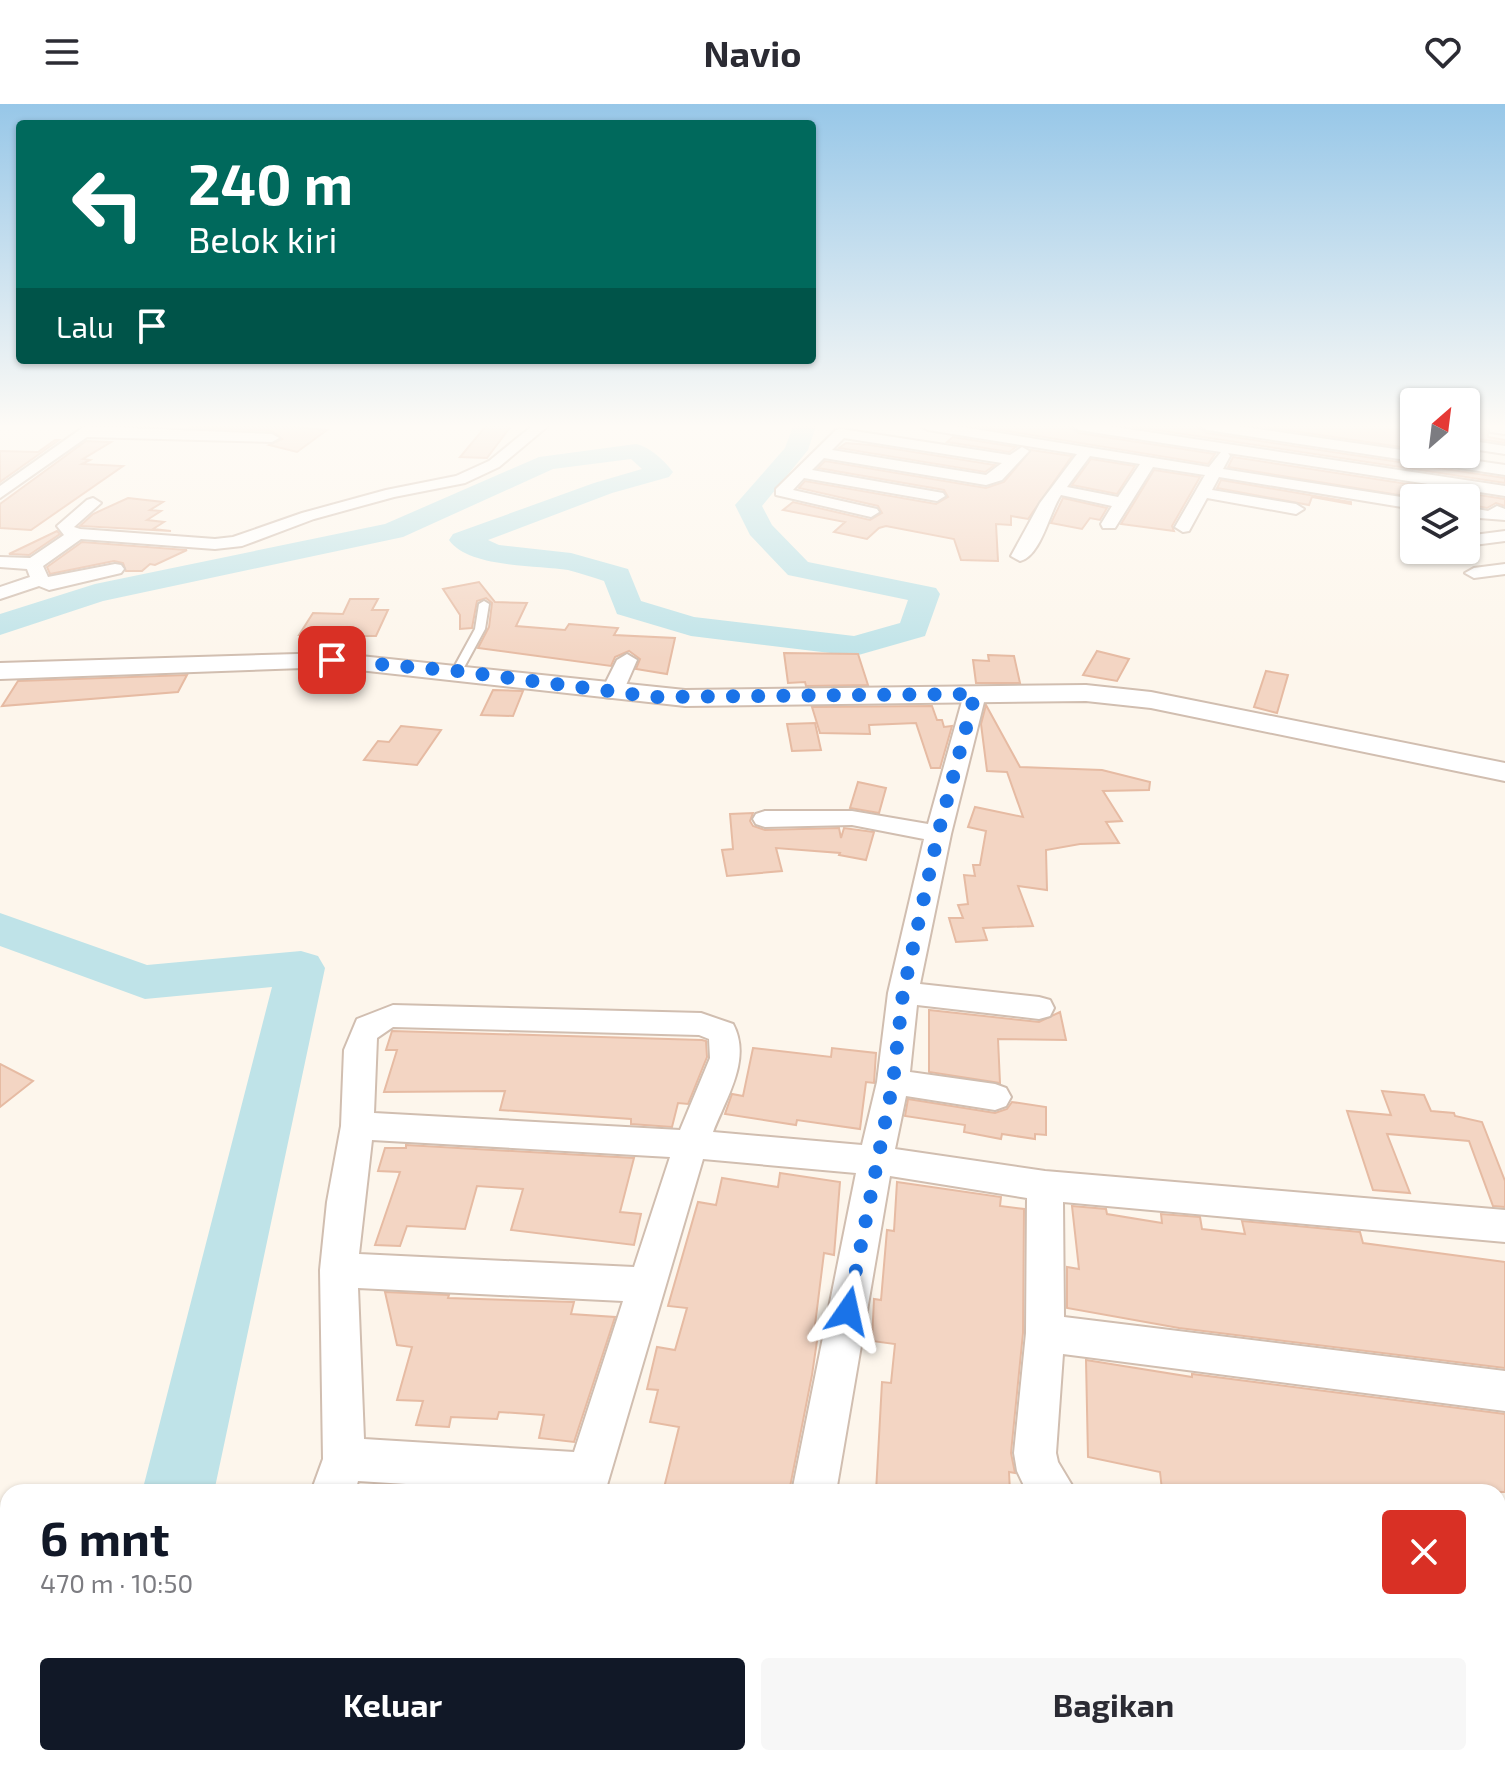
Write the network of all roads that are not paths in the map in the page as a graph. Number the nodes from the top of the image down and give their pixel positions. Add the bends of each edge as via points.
1 (93, 503) dead end
2 (1122, 503) edge
3 (354, 504) edge
4 (828, 504) edge
5 (1049, 504) edge
6 (1197, 504) edge
7 (1264, 504) edge
8 (1296, 509) dead end
9 (871, 512) dead end
10 (1501, 513) edge
11 (1480, 514) edge
12 (1109, 524) dead end
13 (1183, 527) dead end
14 (77, 534) junction
15 (1505, 536) edge
16 (1480, 539) edge
17 (1020, 556) dead end
18 (0, 562) edge
19 (115, 569) dead end
20 (1505, 569) edge
21 (37, 572) junction
22 (1474, 573) dead end
23 (0, 593) edge
24 (484, 604) dead end
25 (627, 660) dead end
26 (0, 671) edge
27 (457, 671) junction
28 (612, 692) junction
29 (975, 694) junction
30 (1505, 772) edge
31 (765, 819) dead end
32 (938, 834) junction
33 (903, 993) junction
34 (1039, 1008) dead end
35 (893, 1082) junction
36 (995, 1097) dead end
37 (358, 1126) junction
38 (691, 1144) junction
39 (876, 1160) junction
40 (1045, 1186) junction
41 (1505, 1226) edge
42 (339, 1270) junction
43 (645, 1285) junction
44 (1045, 1333) junction
45 (1505, 1391) edge
46 (338, 1475) edge
47 (586, 1483) edge
48 (815, 1484) edge
49 (1048, 1484) edge

1 - 14 street via 65,526
2 - 12 street
3 - 14 street via 236,542
4 - 9 street
5 - 17 street
6 - 13 street
7 - 8 street
10 - 11 street
14 - 21 street
15 - 16 street
18 - 21 street
19 - 21 street via 55,584
20 - 22 street
21 - 23 street
24 - 27 lane via 480,629
25 - 28 street
26 - 27 street via 305,660
27 - 28 street
28 - 29 street via 685,698
29 - 30 street via 1086,693 1151,700
29 - 32 street
31 - 32 street via 852,818
32 - 33 street
33 - 34 street
33 - 35 street
35 - 36 street
35 - 39 street
37 - 38 street
37 - 38 street via 361,1043 366,1030 384,1019 410,1014 701,1024 722,1032 726,1058
37 - 42 street
38 - 39 street
38 - 43 street
39 - 40 street
39 - 48 street
40 - 41 street
40 - 44 street
42 - 43 street
42 - 46 street
43 - 47 street
44 - 45 street
44 - 49 street via 1035,1453 1038,1471
46 - 47 street

